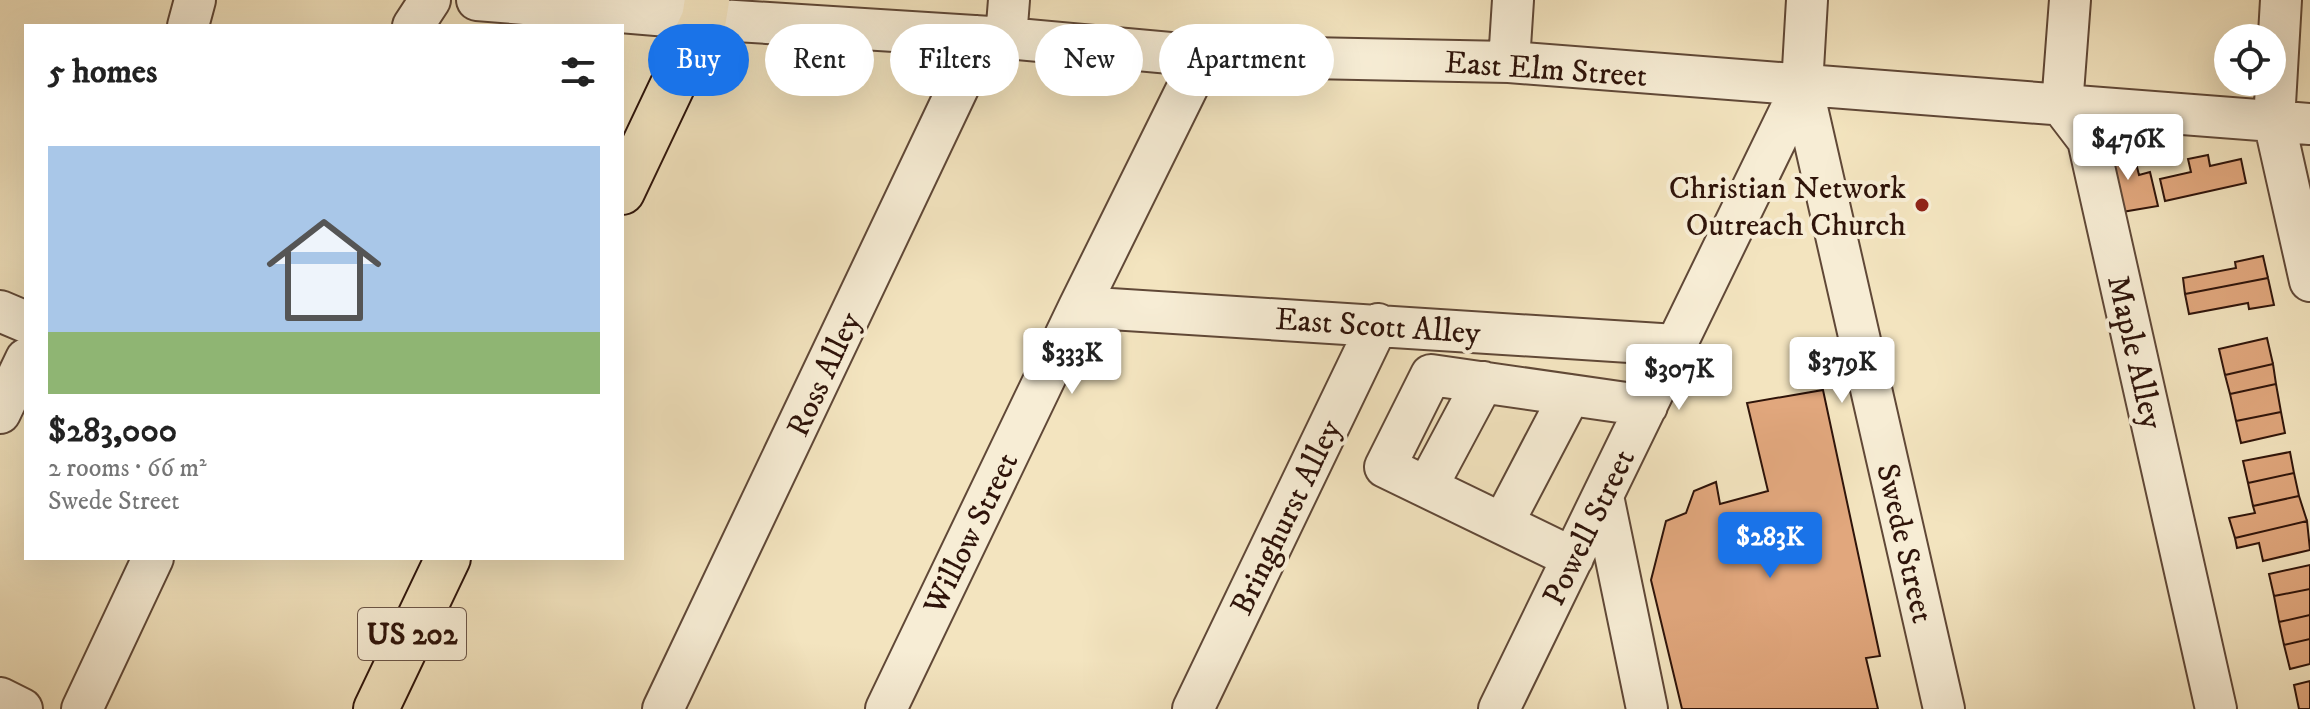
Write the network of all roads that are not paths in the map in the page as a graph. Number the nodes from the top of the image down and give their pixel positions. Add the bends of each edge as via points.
1 (195, 0) edge
2 (430, 0) edge
3 (477, 0) edge
4 (1513, 0) edge
5 (1807, 0) edge
6 (2070, 0) edge
7 (2281, 0) edge
8 (706, 10) edge
9 (189, 24) edge
10 (414, 24) edge
11 (978, 24) edge
12 (1019, 28) edge
13 (1159, 49) edge
14 (1334, 59) edge
15 (1509, 62) junction
16 (1802, 86) junction
17 (954, 96) edge
18 (1183, 96) edge
19 (2062, 106) junction
20 (2292, 122) edge
21 (624, 188) edge
22 (2310, 281) edge
23 (1079, 307) junction
24 (0, 311) edge
25 (24, 321) edge
26 (1378, 324) junction
27 (1676, 345) junction
28 (24, 363) edge
29 (1570, 395) junction
30 (1647, 406) junction
31 (0, 413) edge
32 (1603, 496) junction
33 (1503, 523) junction
34 (1573, 558) junction
35 (152, 560) edge
36 (447, 560) edge
37 (0, 698) edge
38 (22, 709) edge
39 (82, 709) edge
40 (376, 709) edge
41 (663, 709) edge
42 (886, 709) edge
43 (1193, 709) edge
44 (1499, 709) edge
45 (1647, 709) edge
46 (1944, 709) edge
47 (2216, 709) edge

1 - 9 street
2 - 10 street
3 - 8 street, East Elm Street
4 - 15 street
5 - 16 street, Swede Street
6 - 19 street
7 - 20 street
8 - 11 street, East Elm Street
8 - 21 highway
12 - 13 street, East Elm Street
14 - 15 street, East Elm Street
15 - 16 street, East Elm Street
16 - 19 street, East Elm Street
16 - 27 street, Powell Street
16 - 46 street, Swede Street
17 - 41 street, Ross Alley
18 - 23 street, Willow Street
19 - 20 street, East Elm Street
19 - 47 street, Maple Alley via 2088,140
20 - 22 street
23 - 26 street, East Scott Alley
23 - 42 street, Willow Street
24 - 25 street
26 - 27 street, East Scott Alley
26 - 43 street, Bringhurst Alley
27 - 30 street, Powell Street
28 - 31 street
29 - 30 street
29 - 33 street
29 - 33 street via 1431,375 1385,467
30 - 32 street, Powell Street
32 - 34 street, Powell Street
32 - 45 street
33 - 34 street
34 - 44 street, Powell Street
35 - 39 street
36 - 40 highway, US 202
37 - 38 street

